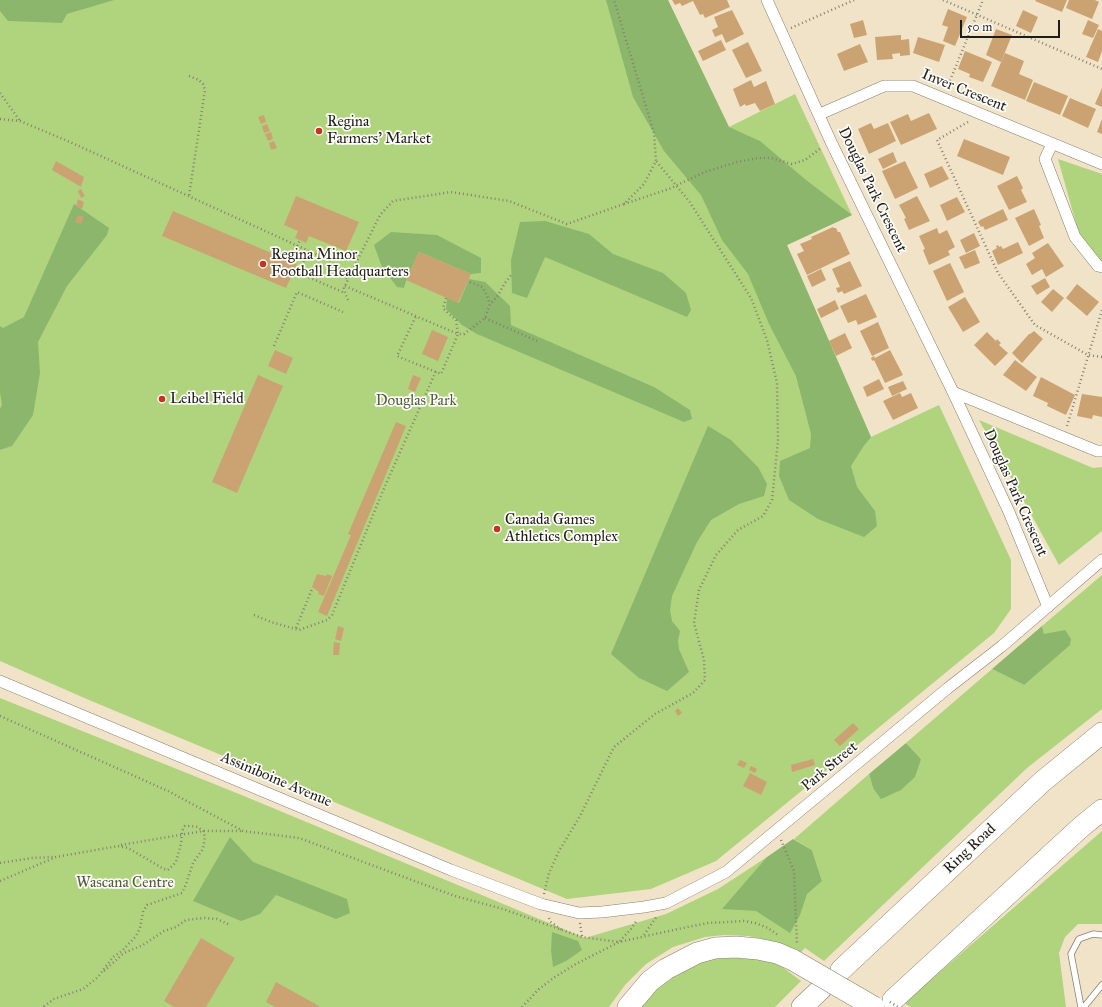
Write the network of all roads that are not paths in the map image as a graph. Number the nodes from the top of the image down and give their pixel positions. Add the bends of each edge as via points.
1 (767, 0) edge
2 (820, 114) junction
3 (1052, 144) junction
4 (1102, 164) edge
5 (1102, 267) edge
6 (954, 392) junction
7 (1102, 452) edge
8 (1102, 560) edge
9 (1048, 607) junction
10 (0, 681) edge
11 (1102, 733) edge
12 (1102, 810) edge
13 (541, 904) joint
14 (1102, 935) edge
15 (841, 970) dead end
16 (1102, 985) edge
17 (821, 989) dead end
18 (883, 1004) edge
19 (628, 1007) edge
20 (802, 1007) edge
21 (1083, 1007) edge

1 - 2 street, Douglas Park Crescent
2 - 3 street, Inver Crescent via 884,86 913,86
2 - 6 street, Douglas Park Crescent via 831,142
3 - 4 street, Inver Crescent
3 - 5 street via 1045,159 1075,237 1098,266
6 - 7 street, Douglas Park Crescent
6 - 9 street, Douglas Park Crescent via 1009,512
8 - 9 street, Park Street
9 - 13 street, Park Street via 726,872 666,903 644,908 579,913
10 - 13 street, Assiniboine Avenue via 437,864
11 - 15 highway, Ring Road via 1043,781
12 - 18 highway
14 - 21 lane via 1093,934 1079,939 1071,954
16 - 21 lane
17 - 20 highway
18 - 19 highway, bridge via 794,950 777,953 736,947 715,948 697,953 666,969 650,981

